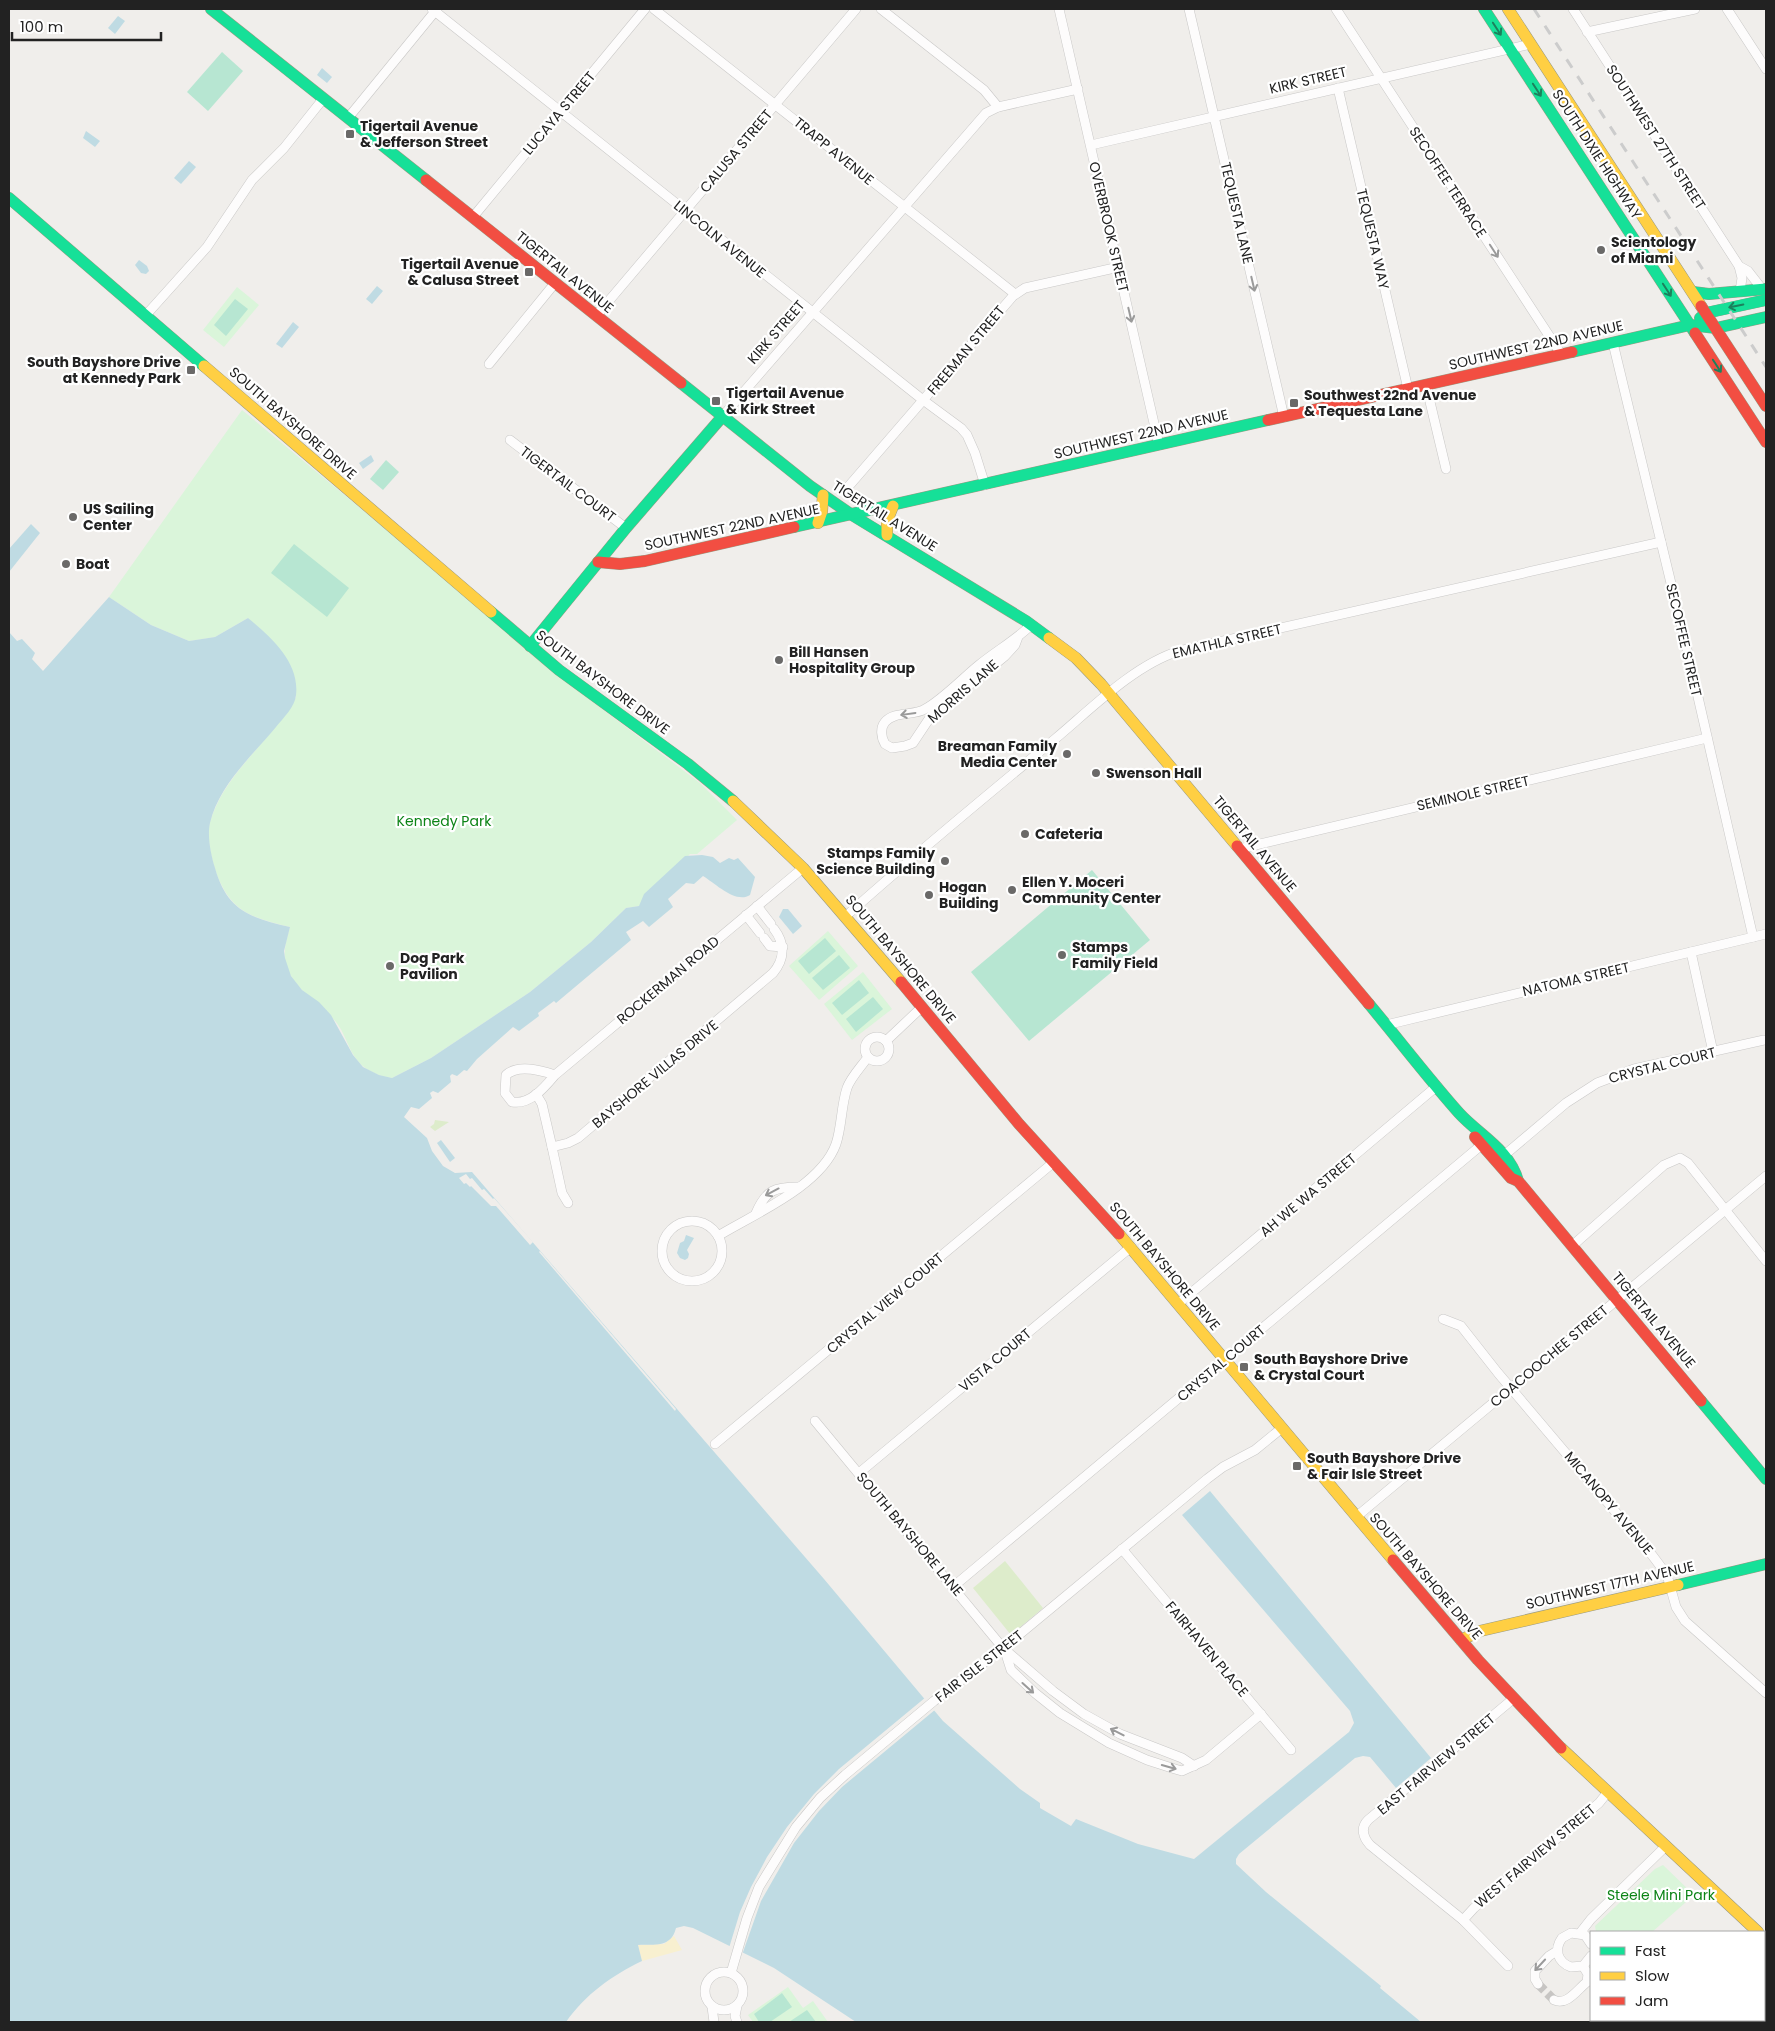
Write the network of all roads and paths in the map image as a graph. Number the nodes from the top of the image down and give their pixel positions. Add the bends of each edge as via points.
1 (211, 9) edge
2 (645, 9) edge
3 (654, 9) edge
4 (856, 9) edge
5 (881, 9) edge
6 (1059, 9) edge
7 (1189, 9) edge
8 (1336, 9) edge
9 (1484, 9) edge
10 (1508, 9) edge
11 (1573, 9) edge
12 (1695, 9) edge
13 (1727, 9) edge
14 (435, 10) edge
15 (1587, 32) junction
16 (1531, 44) junction
17 (1511, 49) junction
18 (1766, 70) edge
19 (1381, 79) junction
20 (1338, 88) junction
21 (1078, 89) junction
22 (323, 99) junction
23 (775, 104) junction
24 (998, 107) junction
25 (560, 110) junction
26 (1214, 117) junction
27 (348, 118) junction
28 (1091, 145) junction
29 (9, 198) edge
30 (903, 206) junction
31 (686, 211) junction
32 (473, 217) junction
33 (1739, 266) junction
34 (1119, 267) junction
35 (555, 283) junction
36 (1740, 291) junction
37 (1693, 292) junction
38 (1765, 292) edge
39 (1015, 294) junction
40 (812, 312) junction
41 (1706, 313) junction
42 (146, 315) junction
43 (596, 316) junction
44 (1766, 317) edge
45 (1690, 325) junction
46 (1716, 328) junction
47 (1613, 343) junction
48 (1561, 354) junction
49 (489, 364) dead end
50 (1426, 385) junction
51 (1408, 389) junction
52 (923, 400) junction
53 (1766, 406) edge
54 (722, 417) junction
55 (1284, 417) junction
56 (510, 440) dead end
57 (1766, 442) edge
58 (1159, 445) junction
59 (1446, 469) dead end
60 (985, 484) junction
61 (848, 488) dead end
62 (823, 495) junction
63 (893, 506) junction
64 (852, 515) junction
65 (818, 523) junction
66 (626, 528) junction
67 (887, 535) junction
68 (1661, 542) junction
69 (598, 562) junction
70 (1031, 624) junction
71 (1018, 637) junction
72 (530, 646) junction
73 (1110, 694) junction
74 (1707, 738) junction
75 (1239, 849) junction
76 (803, 868) junction
77 (757, 906) junction
78 (746, 915) junction
79 (846, 916) junction
80 (1766, 934) edge
81 (1753, 937) junction
82 (783, 947) junction
83 (1691, 952) junction
84 (922, 1007) junction
85 (1386, 1025) junction
86 (1764, 1040) dead end
87 (886, 1041) junction
88 (1713, 1052) junction
89 (868, 1057) junction
90 (555, 1075) junction
91 (1437, 1086) junction
92 (536, 1094) junction
93 (1484, 1143) junction
94 (552, 1147) junction
95 (1501, 1158) junction
96 (1054, 1162) junction
97 (1766, 1176) edge
98 (799, 1187) junction
99 (568, 1204) dead end
100 (1724, 1209) junction
101 (756, 1214) junction
102 (718, 1236) junction
103 (1572, 1246) junction
104 (1131, 1247) junction
105 (1766, 1261) edge
106 (1616, 1299) junction
107 (1178, 1304) junction
108 (1443, 1319) dead end
109 (1225, 1360) junction
110 (1511, 1388) junction
111 (815, 1421) dead end
112 (1282, 1428) junction
113 (715, 1444) dead end
114 (859, 1473) junction
115 (1766, 1479) edge
116 (1356, 1517) junction
117 (1122, 1549) junction
118 (1766, 1564) edge
119 (954, 1586) junction
120 (1670, 1586) junction
121 (1461, 1640) junction
122 (1003, 1648) junction
123 (1766, 1692) edge
124 (1513, 1699) junction
125 (1261, 1714) junction
126 (1291, 1750) dead end
127 (1194, 1766) junction
128 (1607, 1793) junction
129 (1665, 1847) junction
130 (1463, 1920) junction
131 (1757, 1931) edge
132 (1580, 1933) junction
133 (1590, 1942) edge
134 (1557, 1951) junction
135 (1590, 1957) edge
136 (1508, 1966) dead end
137 (1583, 1966) junction
138 (731, 1973) junction
139 (1538, 1984) dead end
140 (1554, 2000) dead end
141 (737, 2006) junction
142 (712, 2007) junction
143 (714, 2022) edge
144 (737, 2022) edge

1 - 22 main road, TIGERTAIL AVENUE
2 - 25 street, LUCAYA STREET
3 - 23 street, TRAPP AVENUE
4 - 23 street, CALUSA STREET
5 - 24 street via 984,90
6 - 21 street, OVERBROOK STREET
7 - 26 street, TEQUESTA LANE
8 - 19 street, SECOFFEE TERRACE
9 -> 17 main road, SOUTH DIXIE HIGHWAY
10 - 16 main road, SOUTH DIXIE HIGHWAY
11 - 15 street, SOUTHWEST 27TH STREET
12 - 15 street
13 - 18 street
14 - 25 street, LINCOLN AVENUE
14 - 27 street
15 - 33 street, SOUTHWEST 27TH STREET
16 - 17 street, KIRK STREET
16 - 37 main road, SOUTH DIXIE HIGHWAY
17 - 19 street, KIRK STREET
17 -> 45 main road, SOUTH DIXIE HIGHWAY
19 - 20 street, KIRK STREET
19 -> 48 street, SECOFFEE TERRACE
20 - 26 street, KIRK STREET
20 - 51 street, TEQUESTA WAY
21 - 24 street, KIRK STREET
21 - 28 street, OVERBROOK STREET
22 - 27 main road, TIGERTAIL AVENUE
22 - 42 street via 284,148 252,180 207,247
23 - 30 street, TRAPP AVENUE
23 - 31 street, CALUSA STREET
24 - 30 street, KIRK STREET via 982,117
25 - 31 street, LINCOLN AVENUE
25 - 32 street, LUCAYA STREET
26 - 28 street, KIRK STREET
26 -> 55 street, TEQUESTA LANE
27 - 32 main road, TIGERTAIL AVENUE
28 - 34 street, OVERBROOK STREET
29 - 42 main road, SOUTH BAYSHORE DRIVE
30 - 39 street, TRAPP AVENUE
30 - 40 street, KIRK STREET
31 - 40 street, LINCOLN AVENUE
31 - 43 street, CALUSA STREET
32 - 35 main road, TIGERTAIL AVENUE
33 - 36 street via 1742,278
33 - 38 street, SOUTHWEST 27TH STREET via 1748,271
34 - 39 street, FREEMAN STREET via 1026,288
34 -> 58 street, OVERBROOK STREET
35 - 43 main road, TIGERTAIL AVENUE
35 - 49 street
36 - 37 main road
36 - 38 main road
37 - 41 main road, SOUTH DIXIE HIGHWAY
38 -> 41 main road, SOUTHWEST 22ND AVENUE
39 - 52 street, FREEMAN STREET
40 - 52 street, LINCOLN AVENUE
40 - 54 street, KIRK STREET
41 - 45 main road, SOUTHWEST 22ND AVENUE
41 - 46 main road, SOUTH DIXIE HIGHWAY
42 - 72 main road, SOUTH BAYSHORE DRIVE
43 - 54 main road, TIGERTAIL AVENUE
44 - 46 main road, SOUTHWEST 22ND AVENUE
45 - 46 main road, SOUTHWEST 22ND AVENUE
45 - 47 main road, SOUTHWEST 22ND AVENUE
45 -> 57 main road, SOUTH DIXIE HIGHWAY
46 - 53 main road, SOUTH DIXIE HIGHWAY
47 - 48 main road, SOUTHWEST 22ND AVENUE
47 - 68 street, SECOFFEE STREET
48 - 50 main road, SOUTHWEST 22ND AVENUE
50 - 51 main road, SOUTHWEST 22ND AVENUE
50 - 59 street
51 - 55 main road, SOUTHWEST 22ND AVENUE
52 - 60 street, LINCOLN AVENUE via 967,435
52 - 61 street, FREEMAN STREET
54 - 62 main road, TIGERTAIL AVENUE
54 - 66 main road, KIRK STREET
55 - 58 main road, SOUTHWEST 22ND AVENUE
56 - 66 street, TIGERTAIL COURT
58 - 60 main road, SOUTHWEST 22ND AVENUE
60 - 63 main road, SOUTHWEST 22ND AVENUE
62 - 64 main road, TIGERTAIL AVENUE
62 - 65 main road
63 - 64 main road, SOUTHWEST 22ND AVENUE
63 - 67 main road via 887,521
64 - 65 main road, SOUTHWEST 22ND AVENUE
64 - 67 main road, TIGERTAIL AVENUE
65 - 69 main road, SOUTHWEST 22ND AVENUE via 637,563
66 - 69 main road, KIRK STREET
67 - 70 main road, TIGERTAIL AVENUE
68 - 73 street, EMATHLA STREET via 1179,651 1145,667
68 - 74 street, SECOFFEE STREET
69 - 72 main road, KIRK STREET
70 - 71 street, MORRIS LANE
70 - 73 main road, TIGERTAIL AVENUE via 1071,653
71 -> 71 street, MORRIS LANE via 988,657 929,707 917,713 893,716 886,721 881,735 885,744 892,748 913,743 931,716 1005,656 1015,646
72 - 76 main road, SOUTH BAYSHORE DRIVE via 695,770
73 - 75 main road, TIGERTAIL AVENUE
73 - 79 street, EMATHLA STREET via 916,853
74 - 75 street, SEMINOLE STREET
74 - 81 street, SECOFFEE STREET
75 - 85 main road, TIGERTAIL AVENUE
76 - 77 street, ROCKERMAN ROAD
76 - 79 main road, SOUTH BAYSHORE DRIVE
77 - 78 street, ROCKERMAN ROAD
77 - 82 street via 780,937
78 - 82 street via 770,946
78 - 90 street, ROCKERMAN ROAD
79 - 84 main road, SOUTH BAYSHORE DRIVE
80 - 81 street, NATOMA STREET
81 - 83 street, NATOMA STREET
82 - 94 street, BAYSHORE VILLAS DRIVE via 776,970 741,1002 578,1138
83 - 85 street, NATOMA STREET
83 - 88 street
84 - 87 street
84 - 96 main road, SOUTH BAYSHORE DRIVE
85 - 91 main road, TIGERTAIL AVENUE
86 - 88 street, CRYSTAL COURT
87 - 89 street via 889,1050 885,1057 875,1060
87 - 89 street via 877,1037 868,1041 865,1050
88 - 95 street, CRYSTAL COURT via 1634,1069 1597,1083 1561,1106
89 - 98 street via 848,1086 833,1151 818,1171
90 - 92 street, ROCKERMAN ROAD
90 - 92 street via 520,1069 506,1075 505,1093 512,1102 524,1102
91 - 93 main road, TIGERTAIL AVENUE
91 - 107 street, AH WE WA STREET
92 - 94 street via 542,1104
93 - 95 main road, TIGERTAIL AVENUE
93 - 109 street, CRYSTAL COURT
94 - 99 street via 562,1193
95 - 103 main road, TIGERTAIL AVENUE via 1513,1166 1518,1181
96 - 104 main road, SOUTH BAYSHORE DRIVE
96 - 113 street, CRYSTAL VIEW COURT
97 - 100 street, COACOOCHEE STREET
98 - 101 street
98 -> 101 street via 770,1192
100 - 103 street via 1688,1163 1683,1158 1676,1159 1664,1165
100 - 105 street
100 - 106 street, COACOOCHEE STREET
101 - 102 street
102 - 102 street via 709,1226 698,1222 676,1225 663,1243 665,1265 682,1280 694,1282 706,1278 716,1270 721,1259 722,1247
103 - 106 main road, TIGERTAIL AVENUE
104 - 107 main road, SOUTH BAYSHORE DRIVE
104 - 114 street, VISTA COURT
106 - 110 street, COACOOCHEE STREET
106 - 115 main road, TIGERTAIL AVENUE
107 - 109 main road, SOUTH BAYSHORE DRIVE
108 - 110 street, MICANOPY AVENUE via 1461,1326
109 - 112 main road, SOUTH BAYSHORE DRIVE
109 - 119 street, CRYSTAL COURT
110 - 116 street, COACOOCHEE STREET
110 - 120 street, MICANOPY AVENUE via 1652,1555 1667,1575
111 - 114 street, SOUTH BAYSHORE LANE
112 - 116 main road, SOUTH BAYSHORE DRIVE
112 - 117 street, FAIR ISLE STREET via 1255,1450 1214,1474
114 - 119 street, SOUTH BAYSHORE LANE
116 - 121 main road, SOUTH BAYSHORE DRIVE
117 - 122 street, FAIR ISLE STREET
117 - 125 street, FAIRHAVEN PLACE
118 - 120 main road, SOUTHWEST 17TH AVENUE
119 - 122 street, SOUTH BAYSHORE LANE
120 - 121 main road, SOUTHWEST 17TH AVENUE via 1480,1631
120 - 123 street, MICANOPY AVENUE via 1676,1607 1685,1621
121 - 124 main road, SOUTH BAYSHORE DRIVE
127 -> 122 street, SOUTH BAYSHORE LANE via 1182,1758 1120,1734 1084,1714
122 -> 127 street, SOUTH BAYSHORE LANE via 1011,1670 1026,1686 1092,1734 1166,1766 1182,1771
122 - 138 street, FAIR ISLE STREET via 820,1798 796,1828 759,1887
124 - 128 main road, SOUTH BAYSHORE DRIVE
124 - 130 street, EAST FAIRVIEW STREET via 1364,1825 1364,1837 1370,1845
125 - 126 street, FAIRHAVEN PLACE
125 - 127 street, SOUTH BAYSHORE LANE via 1209,1758
128 - 129 main road, SOUTH BAYSHORE DRIVE
128 - 130 street, WEST FAIRVIEW STREET
129 - 131 main road, SOUTH BAYSHORE DRIVE
129 - 132 street
130 - 136 street
132 - 133 street
132 - 134 street via 1566,1934
134 - 137 street via 1566,1966
134 -> 139 street via 1535,1971
135 - 137 street
137 - 140 street via 1588,1974 1587,1982 1567,2000
138 - 141 street via 743,1988
138 - 142 street via 713,1975 706,1984 705,1996
141 - 142 street via 724,2011
141 - 144 street
142 - 143 street

